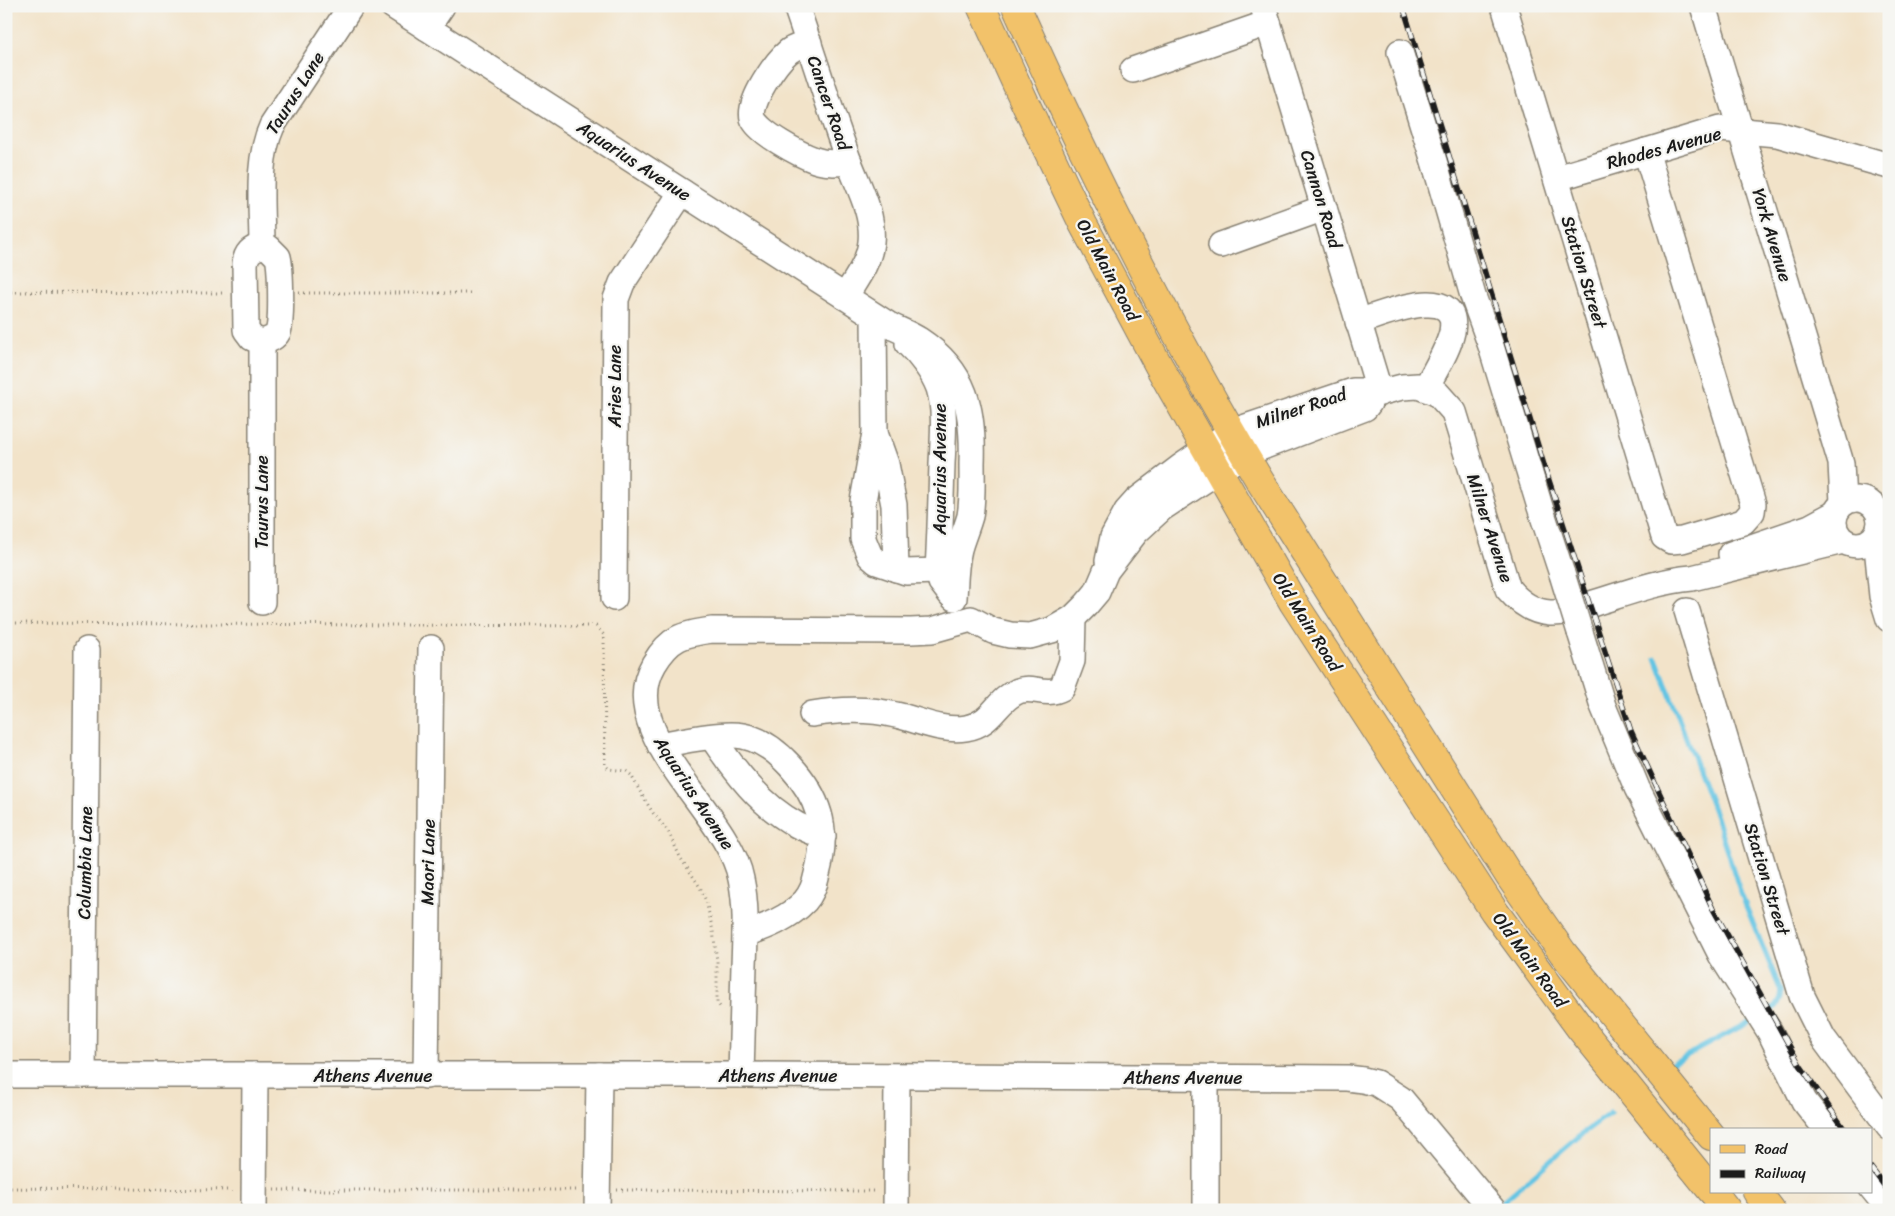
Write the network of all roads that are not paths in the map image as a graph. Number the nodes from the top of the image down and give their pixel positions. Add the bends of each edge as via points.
1 (351, 6) edge
2 (393, 6) edge
3 (442, 6) edge
4 (796, 6) edge
5 (981, 6) edge
6 (1016, 6) edge
7 (1504, 6) edge
8 (1703, 6) edge
9 (1265, 15) edge
10 (428, 28) junction
11 (809, 43) junction
12 (1400, 52) dead end
13 (1133, 70) dead end
14 (1741, 131) junction
15 (1646, 151) junction
16 (849, 162) junction
17 (1889, 166) edge
18 (1557, 178) junction
19 (682, 192) junction
20 (1324, 208) junction
21 (262, 246) junction
22 (1221, 246) dead end
23 (845, 297) junction
24 (881, 320) junction
25 (1358, 322) junction
26 (262, 342) junction
27 (1426, 388) junction
28 (1376, 394) junction
29 (875, 433) junction
30 (1237, 443) junction
31 (1212, 460) junction
32 (1868, 510) edge
33 (1846, 542) junction
34 (896, 570) junction
35 (938, 571) junction
36 (1669, 580) junction
37 (614, 598) dead end
38 (954, 598) junction
39 (262, 602) dead end
40 (1885, 608) edge
41 (1687, 611) dead end
42 (1073, 618) junction
43 (971, 619) junction
44 (431, 648) dead end
45 (87, 650) dead end
46 (812, 714) dead end
47 (712, 736) junction
48 (660, 745) junction
49 (823, 836) junction
50 (745, 934) junction
51 (6, 1075) edge
52 (83, 1075) junction
53 (255, 1075) junction
54 (599, 1075) junction
55 (741, 1075) junction
56 (426, 1076) junction
57 (896, 1077) junction
58 (1206, 1079) junction
59 (1887, 1121) edge
60 (1825, 1128) edge
61 (1710, 1135) edge
62 (1872, 1187) edge
63 (1710, 1189) edge
64 (1714, 1194) edge
65 (1759, 1194) edge
66 (254, 1200) edge
67 (597, 1200) edge
68 (896, 1200) edge
69 (1889, 1209) edge
70 (1206, 1210) edge
71 (1493, 1210) edge
72 (1727, 1210) edge
73 (1771, 1210) edge

1 - 21 street, Taurus Lane via 267,136 262,159
2 - 10 street, Aquarius Avenue
3 - 10 street
4 - 11 street, Cancer Road
5 - 31 main road, Old Main Road via 1083,224
6 - 30 main road, Old Main Road via 1152,288
7 - 18 street, Station Street
8 - 14 street, York Avenue
9 - 13 street
9 - 20 street, Cannon Road
10 - 19 street, Aquarius Avenue
11 - 16 street, Cancer Road
11 - 16 street, Cancer Road via 795,47 779,62 754,105 753,120 762,130 815,161
12 - 60 street, bridge via 1473,296 1603,706 1637,788 1722,954 1770,1032 1804,1101
14 - 15 street, Rhodes Avenue via 1720,129
14 - 17 street, Rhodes Avenue via 1777,134
14 - 32 street, York Avenue via 1842,463
15 - 18 street, Rhodes Avenue
15 - 18 street, Station Street via 1753,504 1752,512 1743,522 1682,540 1664,537
16 - 23 street, Cancer Road via 870,216 871,241 864,266
19 - 23 street, Aquarius Avenue
19 - 37 street, Aries Lane via 622,283 616,300
20 - 22 street
20 - 25 street, Cannon Road
21 - 26 street via 252,250 246,258 245,324 248,334
21 - 26 street via 274,252 280,264 278,331 274,337
23 - 24 street, Aquarius Avenue
24 - 29 street
24 - 35 street, Aquarius Avenue via 915,350 938,387 943,450
24 - 38 street, Aquarius Avenue via 918,339 943,360 960,385 970,409 973,456 970,515 959,550
25 - 27 street via 1422,303 1440,305 1447,310 1452,331
25 - 28 street, Cannon Road
26 - 39 street, Taurus Lane
27 - 28 street via 1410,386
27 - 36 street, Milner Avenue via 1444,398 1454,412 1508,589 1524,604 1542,612 1561,613
28 - 30 street, Milner Road via 1353,391
29 - 34 street via 886,464 894,505
29 - 34 street via 863,501 863,539 870,556
30 - 31 street, Milner Road
30 - 61 main road, Old Main Road via 1510,878 1563,953
31 - 42 street via 1136,532 1106,571 1097,592
31 - 63 main road, Old Main Road via 1293,602 1494,912 1580,1028
32 - 33 street, Milner Avenue via 1864,544
32 - 33 street, York Avenue via 1834,529
32 - 36 street, Milner Avenue via 1686,570
32 - 40 street, York Avenue
33 - 36 street, Milner Avenue via 1692,578
33 - 40 street, York Avenue
34 - 35 street
35 - 38 street via 941,582
38 - 43 street
41 - 59 street, Station Street via 1802,996 1823,1038
42 - 43 street via 1052,630 1030,636 1010,636
42 - 46 street via 1072,660 1062,688 1053,692 1018,691 1005,699 984,722 966,728 944,728 864,709
43 - 48 street, Aquarius Avenue via 932,630 712,630 687,633 674,640 658,657 646,686 645,702
44 - 56 street, Maori Lane
45 - 52 street, Columbia Lane
47 - 48 street
47 - 49 street via 763,801 797,825
47 - 49 street via 742,736 780,755 798,775 811,798 819,814
48 - 50 street, Aquarius Avenue via 726,840 737,862 742,879
49 - 50 street via 822,858 814,888 804,902 767,926
50 - 55 street, Aquarius Avenue
51 - 52 street, Athens Avenue
52 - 53 street, Athens Avenue
53 - 56 street, Athens Avenue
53 - 66 street
54 - 55 street, Athens Avenue
54 - 56 street, Athens Avenue
54 - 67 street
55 - 57 street, Athens Avenue
57 - 58 street, Athens Avenue
57 - 68 street
58 - 70 street
58 - 71 street, Athens Avenue via 1347,1078 1376,1083 1407,1105
62 - 69 street
64 - 72 main road, Old Main Road
65 - 73 main road

